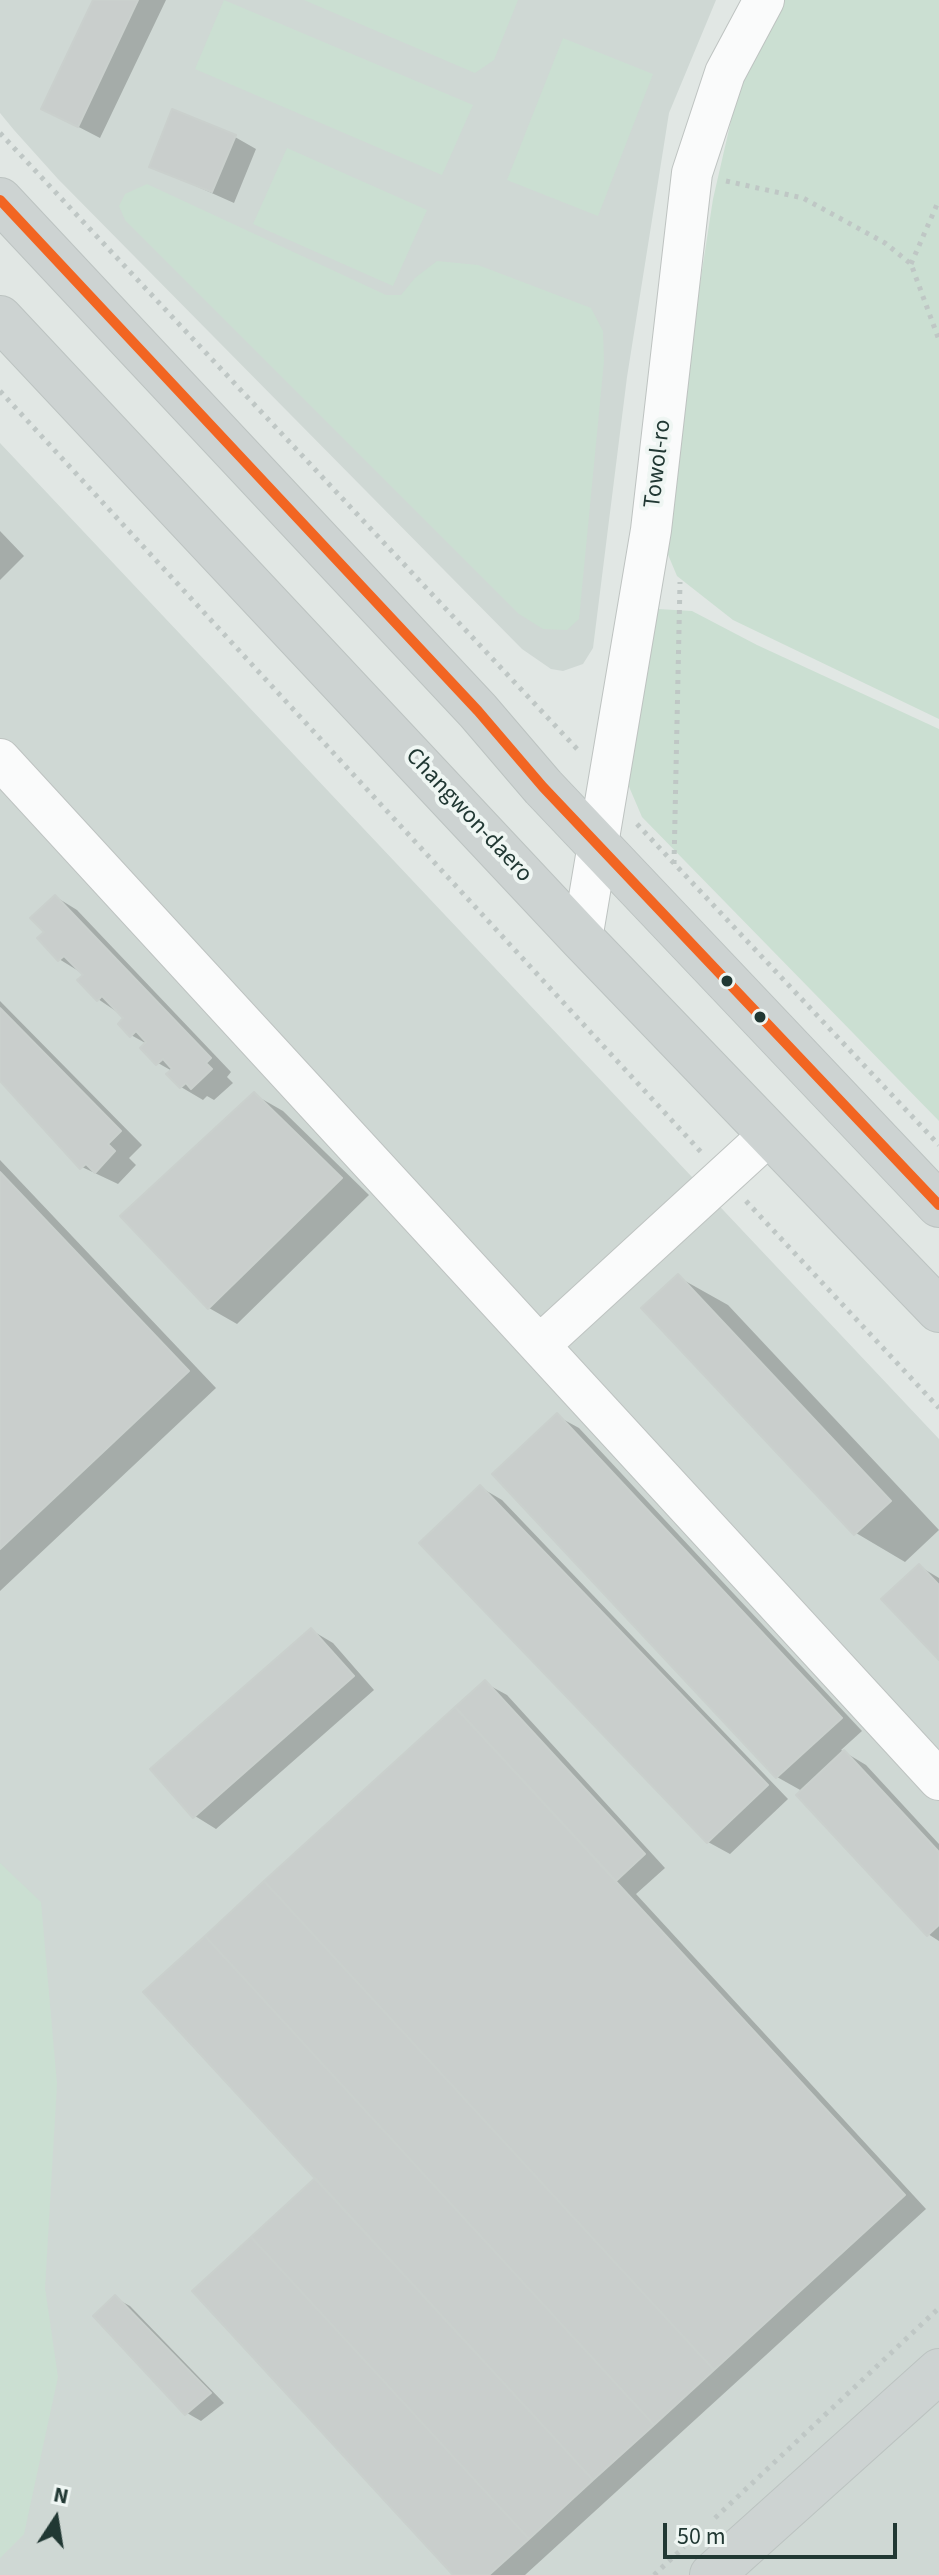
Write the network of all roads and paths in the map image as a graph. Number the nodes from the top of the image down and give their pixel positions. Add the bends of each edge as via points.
1 (764, 0) edge
2 (0, 133) edge
3 (692, 173) junction
4 (0, 200) edge
5 (939, 200) edge
6 (911, 264) junction
7 (0, 318) edge
8 (939, 340) edge
9 (0, 391) edge
10 (581, 754) dead end
11 (0, 759) edge
12 (637, 824) dead end
13 (597, 843) junction
14 (582, 939) junction
15 (770, 1134) junction
16 (939, 1145) edge
17 (724, 1177) junction
18 (939, 1205) edge
19 (939, 1310) edge
20 (541, 1344) junction
21 (939, 1408) edge
22 (939, 1780) edge
23 (939, 2308) edge
24 (939, 2371) edge
25 (711, 2522) dead end
26 (700, 2559) edge
27 (654, 2575) edge

1 - 3 street, Towol-ro via 725,73
2 - 10 path
3 - 6 path via 803,198 885,243
3 - 13 street, Towol-ro via 651,530
4 - 13 main road
5 - 6 path
6 - 8 path
7 - 14 main road, Changwon-daero
9 - 17 path
11 - 20 street
12 - 16 path
13 - 14 street, Towol-ro
13 - 18 main road
14 - 15 main road, Changwon-daero
15 - 17 street
15 - 19 main road, Changwon-daero
17 - 20 street
17 - 21 path
20 - 22 street
23 - 25 path
24 - 26 main road
26 - 27 path

